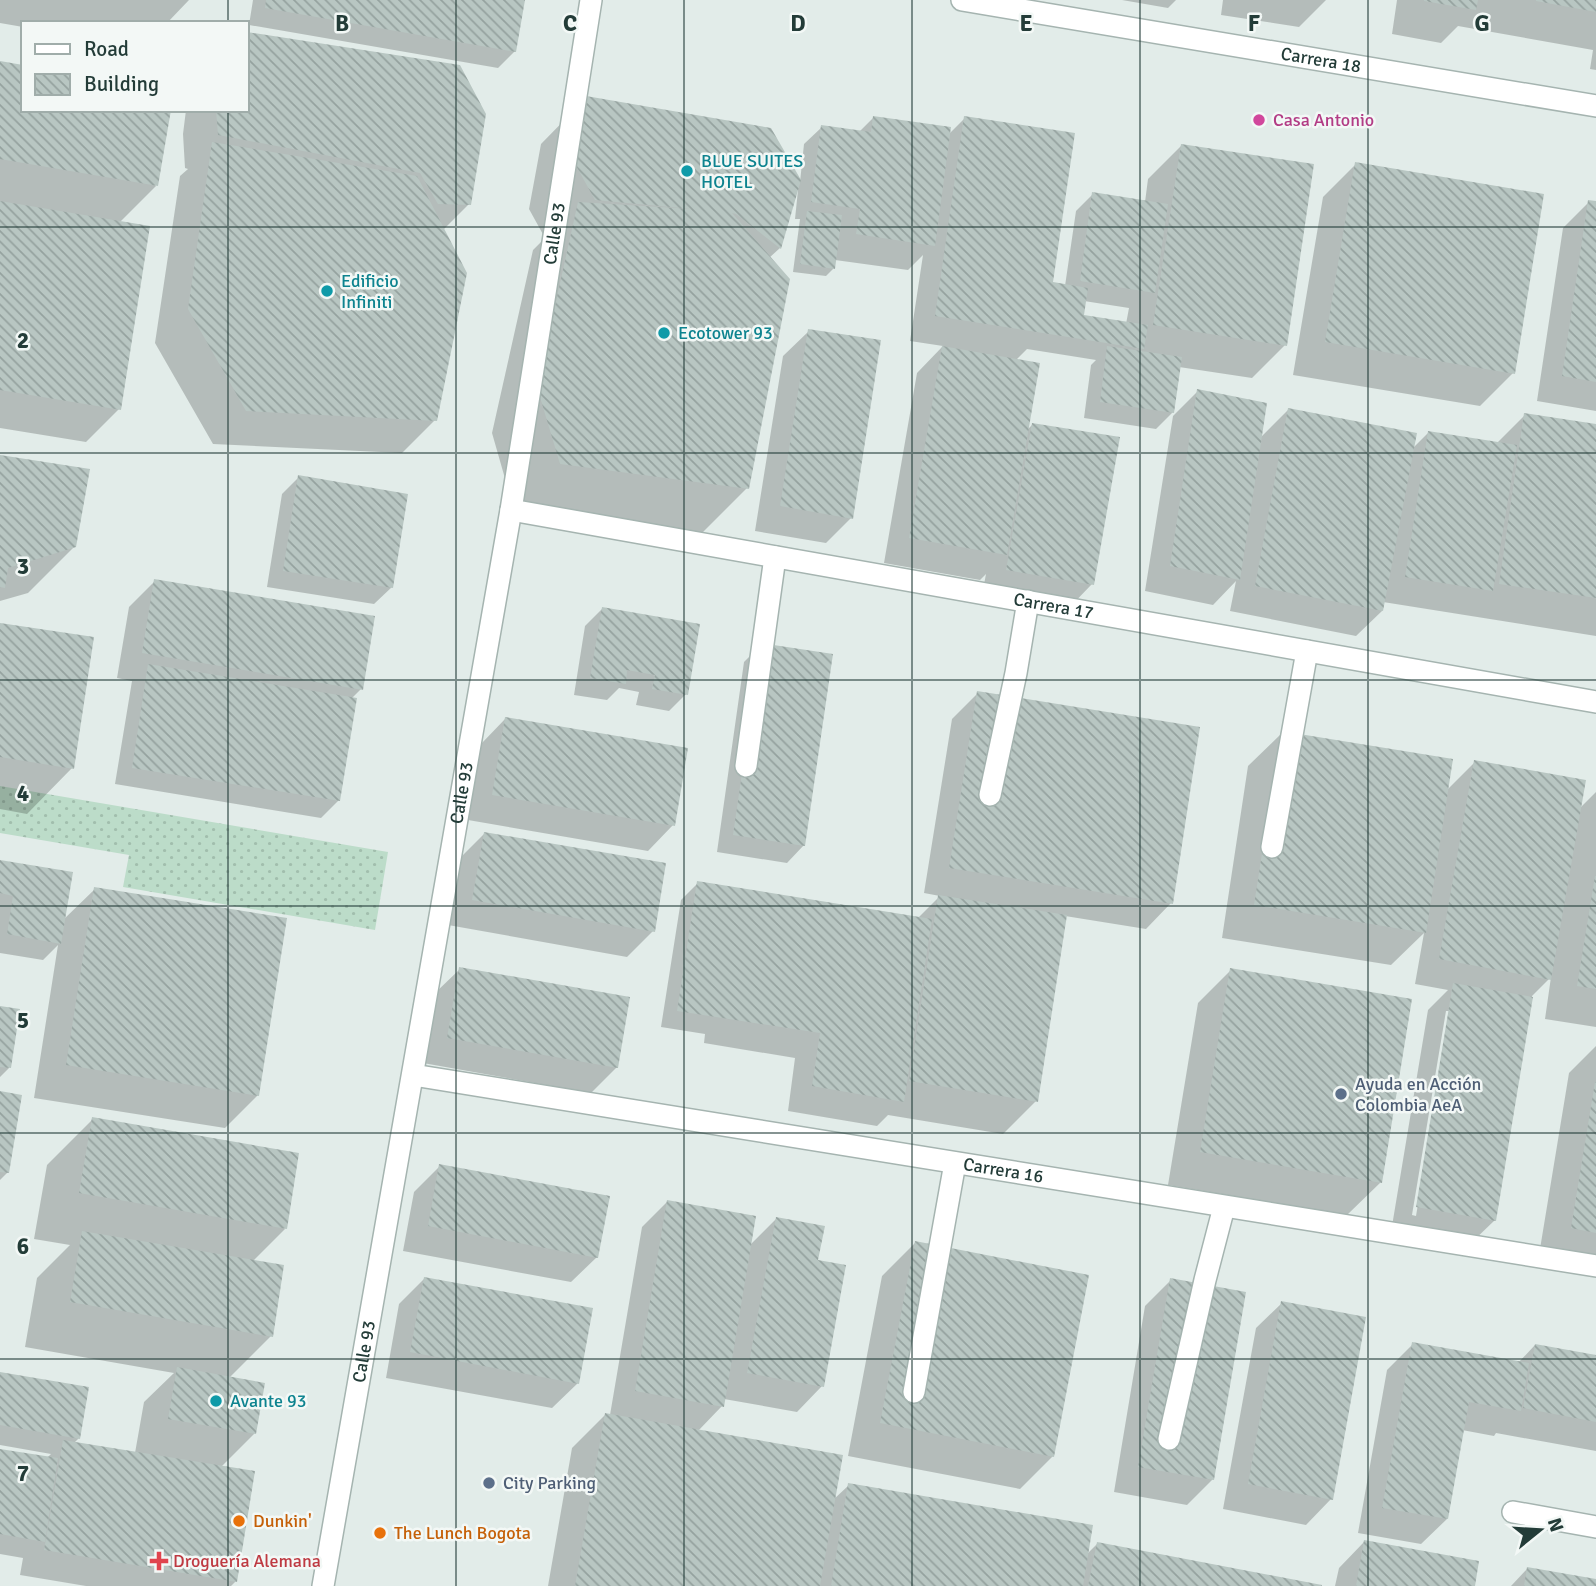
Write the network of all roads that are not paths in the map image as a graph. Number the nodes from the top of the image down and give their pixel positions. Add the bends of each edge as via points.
1 (591, 0) edge
2 (962, 0) edge
3 (1596, 106) edge
4 (511, 510) junction
5 (775, 557) junction
6 (1028, 601) junction
7 (1307, 651) junction
8 (1596, 702) edge
9 (746, 766) dead end
10 (990, 795) dead end
11 (1272, 847) dead end
12 (413, 1075) junction
13 (955, 1163) junction
14 (1224, 1206) junction
15 (1596, 1266) edge
16 (914, 1392) dead end
17 (1169, 1439) dead end
18 (1513, 1512) dead end
19 (1596, 1527) edge
20 (323, 1586) edge

1 - 4 street, Calle 93
2 - 3 street, Carrera 18
4 - 5 street, Carrera 17
4 - 12 street, Calle 93
5 - 6 street, Carrera 17
5 - 9 street
6 - 7 street, Carrera 17
6 - 10 street
7 - 8 street, Carrera 17
7 - 11 street
12 - 13 street, Carrera 16
12 - 20 street, Calle 93
13 - 14 street, Carrera 16
13 - 16 street
14 - 15 street, Carrera 16
14 - 17 street
18 - 19 street

